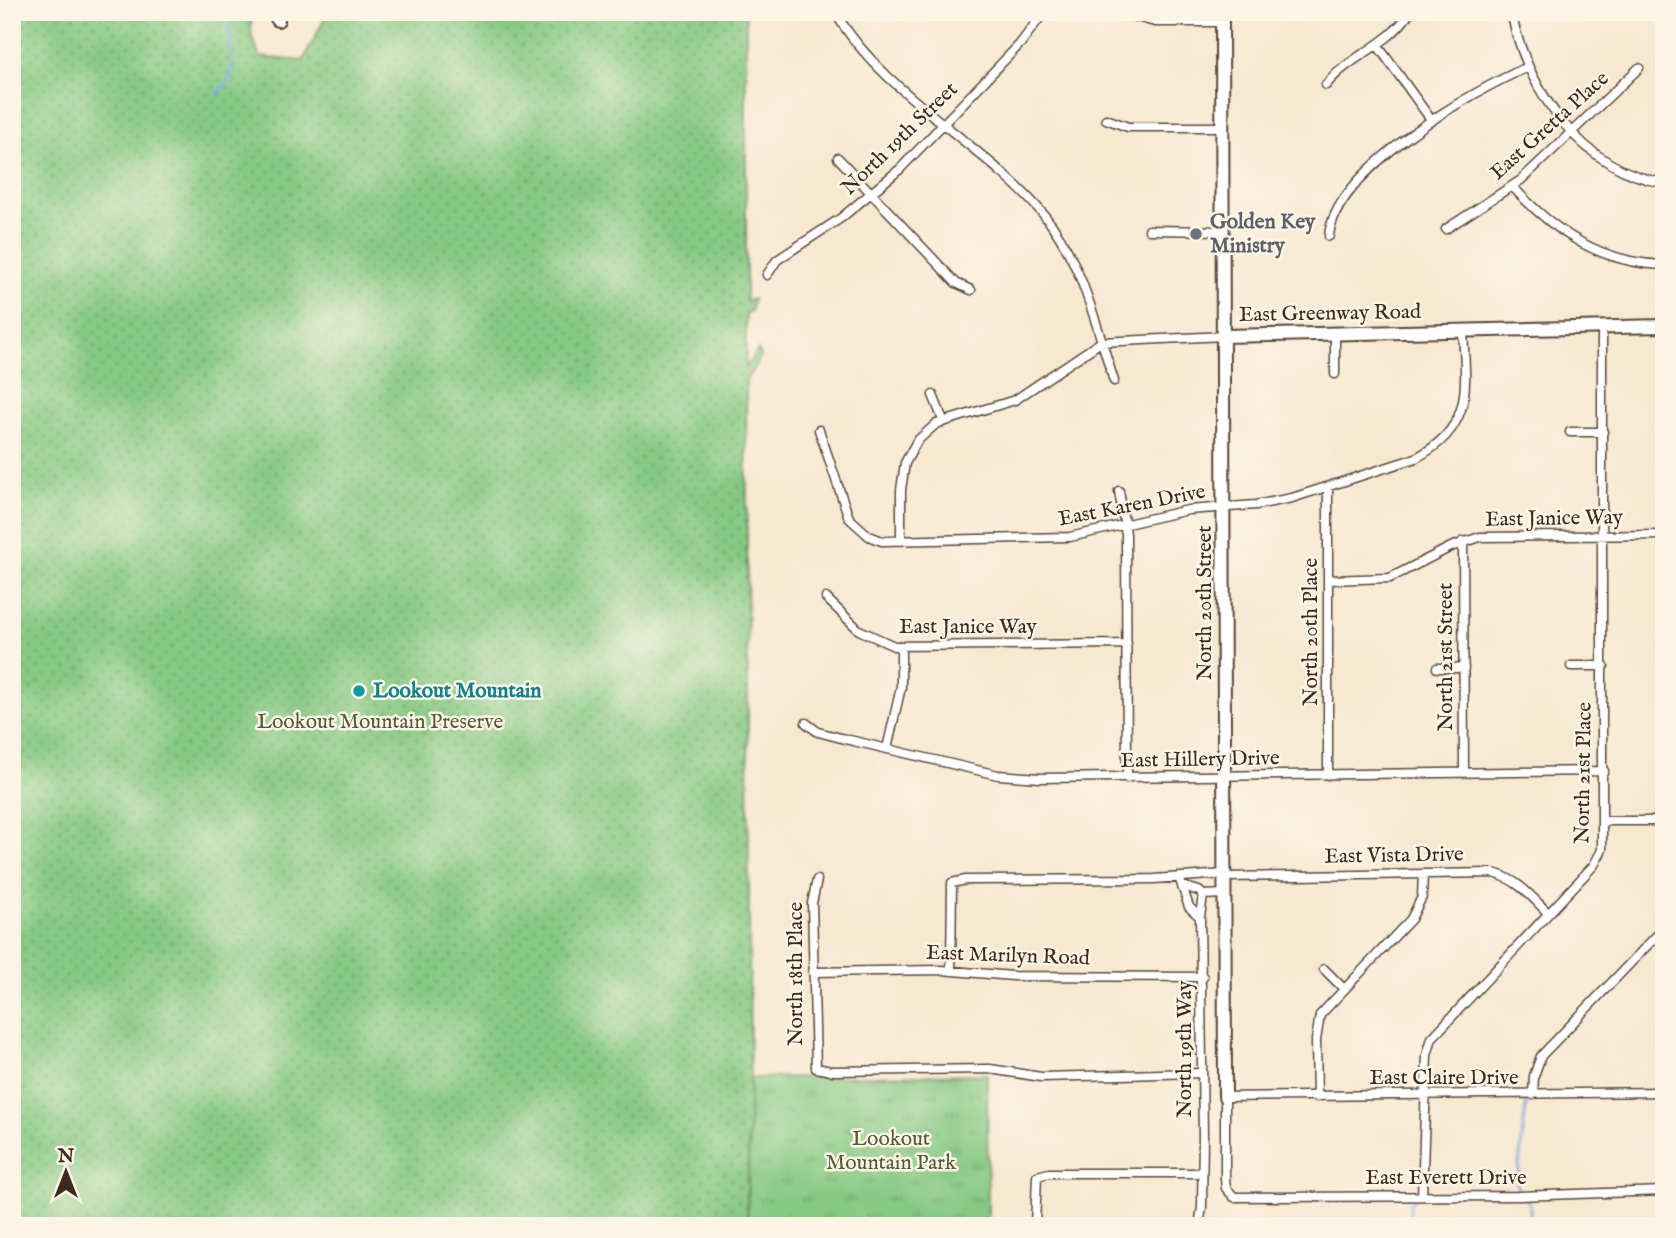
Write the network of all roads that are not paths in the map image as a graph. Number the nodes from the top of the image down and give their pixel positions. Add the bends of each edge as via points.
1 (835, 12) edge
2 (1044, 12) edge
3 (1118, 12) edge
4 (1410, 12) edge
5 (1511, 12) edge
6 (1222, 17) edge
7 (1378, 46) junction
8 (1528, 67) junction
9 (1639, 68) dead end
10 (1326, 85) dead end
11 (1106, 119) dead end
12 (1432, 121) junction
13 (944, 124) junction
14 (1223, 127) junction
15 (1573, 133) junction
16 (838, 158) dead end
17 (1664, 183) edge
18 (1513, 187) junction
19 (871, 195) junction
20 (1446, 229) dead end
21 (1149, 230) dead end
22 (1223, 231) junction
23 (1329, 236) dead end
24 (1664, 265) edge
25 (766, 275) dead end
26 (971, 290) dead end
27 (1664, 326) edge
28 (1602, 327) junction
29 (1463, 331) junction
30 (1335, 334) junction
31 (1224, 336) junction
32 (1101, 342) junction
33 (1335, 374) dead end
34 (1114, 381) dead end
35 (933, 396) dead end
36 (943, 420) junction
37 (819, 430) dead end
38 (1570, 432) dead end
39 (1603, 432) junction
40 (1328, 488) junction
41 (1119, 491) dead end
42 (1224, 507) junction
43 (1125, 524) junction
44 (1664, 535) edge
45 (1603, 536) junction
46 (901, 541) junction
47 (1464, 541) junction
48 (1328, 580) junction
49 (826, 598) dead end
50 (1126, 645) junction
51 (901, 646) junction
52 (1570, 666) dead end
53 (1604, 666) junction
54 (1437, 668) dead end
55 (1464, 668) junction
56 (806, 723) dead end
57 (887, 749) junction
58 (1604, 771) junction
59 (1464, 773) junction
60 (1328, 775) junction
61 (1224, 777) junction
62 (1128, 778) junction
63 (1604, 821) junction
64 (1664, 821) edge
65 (1423, 873) junction
66 (1198, 875) junction
67 (1225, 876) junction
68 (817, 880) dead end
69 (1180, 882) junction
70 (1195, 889) junction
71 (1226, 894) junction
72 (1203, 895) junction
73 (1548, 913) junction
74 (1200, 917) junction
75 (1664, 928) edge
76 (1324, 969) dead end
77 (951, 971) junction
78 (813, 972) junction
79 (1203, 977) junction
80 (1344, 989) junction
81 (1201, 1073) junction
82 (1664, 1092) edge
83 (1533, 1095) junction
84 (1426, 1096) junction
85 (1225, 1097) junction
86 (1317, 1097) junction
87 (1202, 1173) junction
88 (1664, 1191) edge
89 (1229, 1193) joint
90 (1422, 1196) junction
91 (1035, 1226) edge
92 (1199, 1226) edge

1 - 13 street via 876,64
2 - 13 street, North 19th Street
3 - 6 street via 1155,22
4 - 7 street via 1401,27
5 - 8 street
6 - 14 street, North 20th Street
7 - 10 street via 1338,71
7 - 12 street
8 - 12 street via 1470,95
8 - 15 street via 1554,113
9 - 15 street, East Gretta Place
11 - 14 street via 1128,127
12 - 23 street via 1360,180 1333,218
13 - 19 street, North 19th Street
13 - 32 street via 1026,196 1059,236 1070,254
14 - 22 street, North 20th Street
15 - 17 street via 1618,169
15 - 18 street, East Gretta Place
16 - 19 street
18 - 20 street, East Gretta Place
18 - 24 street via 1548,223 1574,241 1616,258
19 - 25 street, North 19th Street via 777,260
19 - 26 street via 956,283
21 - 22 street
22 - 31 street, North 20th Street
27 - 28 street, East Greenway Road
28 - 29 street, East Greenway Road
28 - 39 street, North 21st Place
29 - 30 street, East Greenway Road
29 - 40 street, East Karen Drive via 1463,406 1459,420 1435,448
30 - 31 street, East Greenway Road
30 - 33 street
31 - 32 street, East Greenway Road
31 - 42 street, North 20th Street
32 - 34 street
32 - 36 street via 1015,400
35 - 36 street
36 - 46 street via 917,441 905,463
37 - 46 street, East Karen Drive via 849,518 869,536
38 - 39 street
39 - 45 street, North 21st Place
40 - 42 street, East Karen Drive via 1256,505
40 - 48 street, North 20th Place
41 - 43 street
42 - 43 street, East Karen Drive
42 - 61 street, North 20th Street
43 - 46 street, East Karen Drive via 1070,537
43 - 50 street
44 - 45 street, East Janice Way
45 - 47 street, East Janice Way
45 - 53 street, North 21st Place
47 - 48 street, East Janice Way via 1390,578
47 - 55 street, North 21st Street
48 - 60 street, North 20th Place
49 - 51 street, East Janice Way via 873,639
50 - 51 street, East Janice Way
50 - 62 street
51 - 57 street via 901,687
52 - 53 street
53 - 58 street, North 21st Place
54 - 55 street
55 - 59 street, North 21st Street
56 - 57 street, East Hillery Drive via 818,732
57 - 62 street, East Hillery Drive via 1007,776
58 - 59 street, East Hillery Drive
58 - 63 street, North 21st Place
59 - 60 street, East Hillery Drive
60 - 61 street, East Hillery Drive
61 - 62 street, East Hillery Drive
61 - 67 street, North 20th Street
63 - 64 street
63 - 73 street, North 21st Place via 1599,858
65 - 67 street, East Vista Drive
65 - 73 street, East Vista Drive via 1504,876
65 - 80 street via 1417,912
66 - 67 street, East Vista Drive
66 - 69 street, East Vista Drive
66 - 70 street
67 - 71 street, North 20th Street
68 - 78 street, North 18th Place via 812,903
69 - 70 street, East Vista Drive
69 - 74 street, North 19th Way via 1189,907
69 - 77 street, East Vista Drive via 952,883
70 - 72 street, East Vista Drive
71 - 72 street
71 - 85 street, North 20th Street
72 - 74 street
73 - 84 street, North 21st Place via 1435,1032 1427,1055
74 - 79 street, North 19th Way
75 - 83 street via 1608,992 1541,1056
76 - 80 street
77 - 78 street, East Marilyn Road
77 - 79 street, East Marilyn Road via 1013,976
78 - 81 street, North 18th Place via 816,1068 990,1069 1041,1077
79 - 81 street, North 19th Way
80 - 86 street via 1320,1015 1315,1041
81 - 87 street, North 19th Way
82 - 83 street, East Claire Drive
83 - 84 street, East Claire Drive
84 - 86 street, East Claire Drive
84 - 90 street, North 21st Place
85 - 86 street, East Claire Drive
85 - 89 street, North 20th Street
87 - 91 street via 1037,1176
87 - 92 street, North 19th Way
88 - 90 street, East Everett Drive
89 - 90 street, East Everett Drive via 1242,1197

